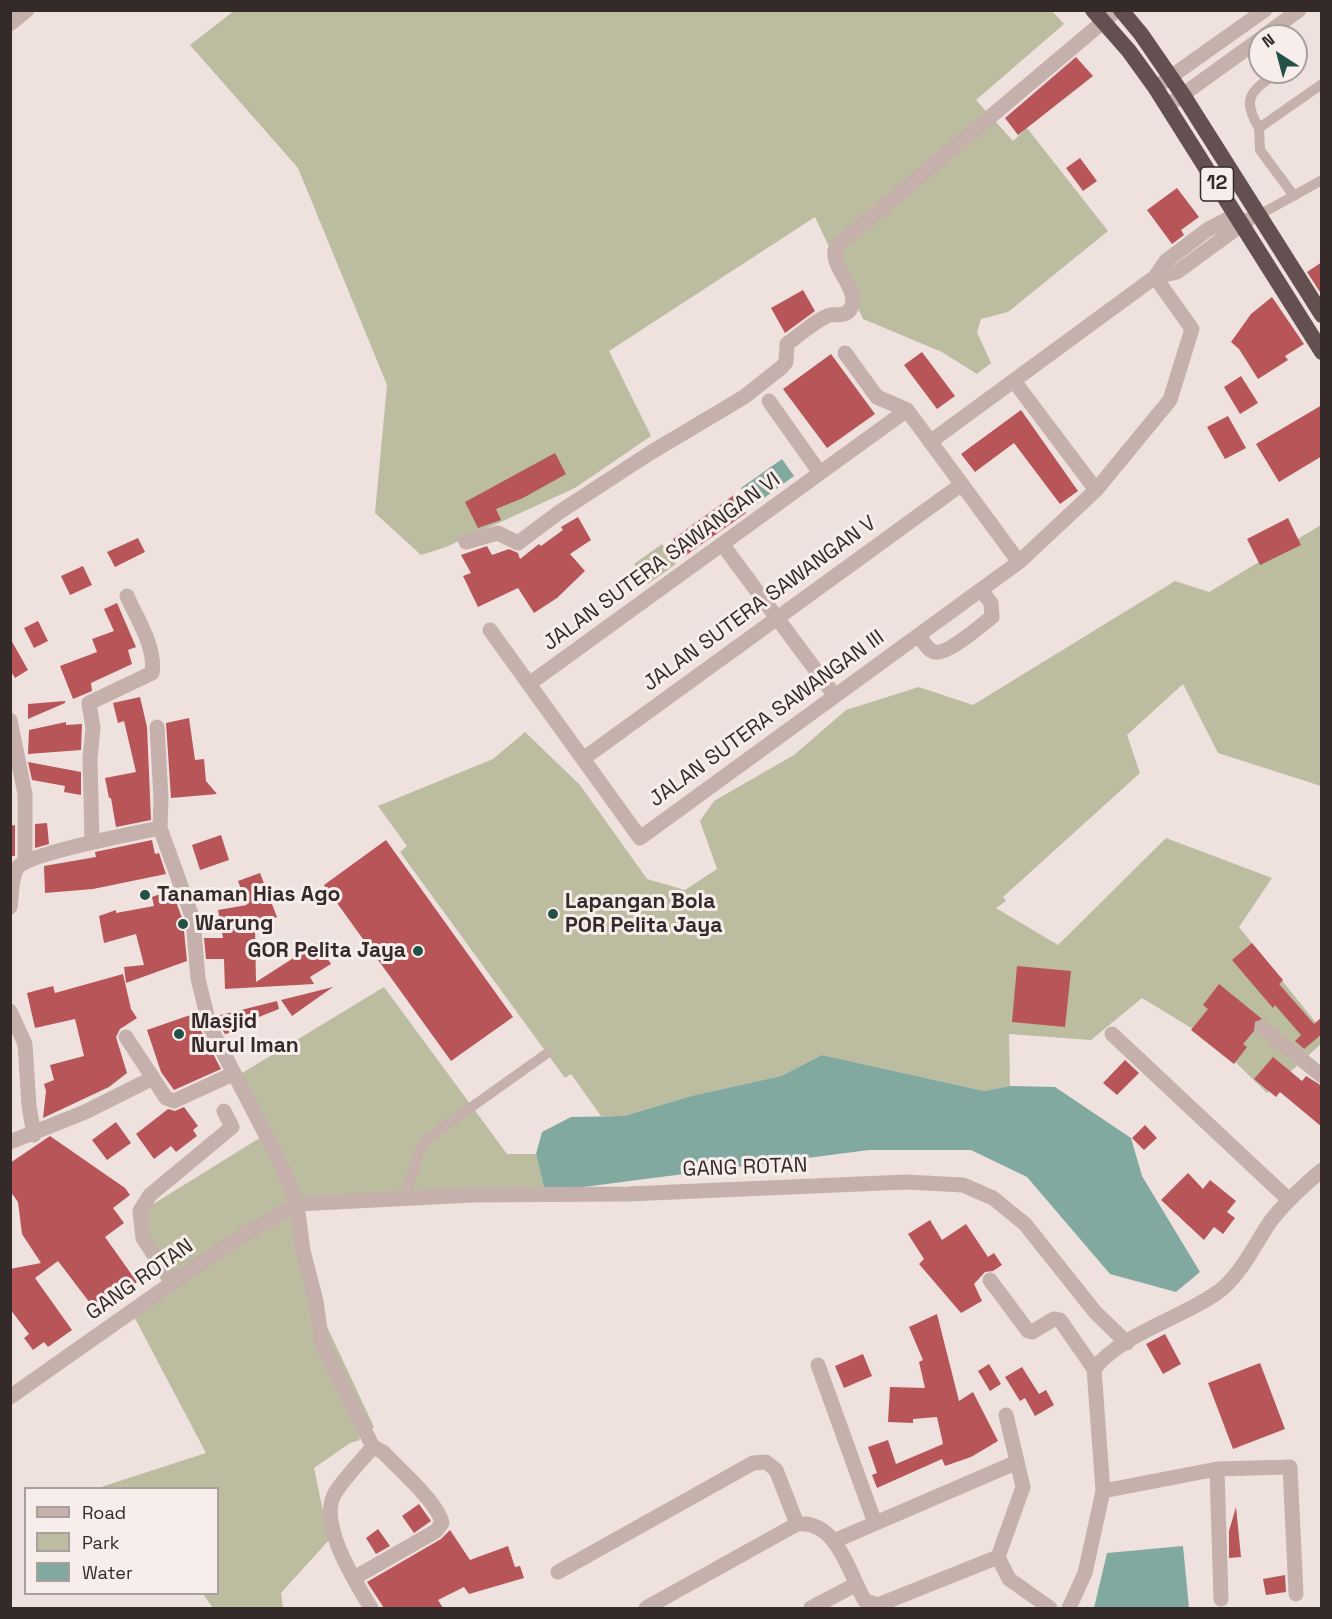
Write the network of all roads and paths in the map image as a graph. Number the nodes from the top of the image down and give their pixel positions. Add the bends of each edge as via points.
1 (27, 10) edge
2 (1119, 10) edge
3 (1265, 10) edge
4 (1299, 10) edge
5 (1099, 17) edge
6 (11, 23) edge
7 (1280, 24) edge
8 (1248, 48) edge
9 (1171, 78) junction
10 (1262, 84) edge
11 (1322, 84) edge
12 (1155, 87) junction
13 (1183, 95) junction
14 (1167, 106) junction
15 (1259, 128) junction
16 (1322, 180) edge
17 (1294, 196) junction
18 (1259, 215) junction
19 (1242, 222) junction
20 (1155, 277) junction
21 (1322, 315) edge
22 (845, 352) dead end
23 (1322, 352) edge
24 (1014, 381) junction
25 (768, 401) dead end
26 (907, 410) junction
27 (930, 442) junction
28 (820, 473) junction
29 (962, 484) junction
30 (1096, 490) junction
31 (466, 542) dead end
32 (722, 544) junction
33 (1019, 562) junction
34 (981, 591) junction
35 (127, 596) dead end
36 (777, 618) junction
37 (490, 630) dead end
38 (919, 636) junction
39 (529, 684) junction
40 (835, 696) junction
41 (10, 720) edge
42 (157, 727) dead end
43 (583, 759) junction
44 (160, 828) junction
45 (92, 842) junction
46 (25, 862) junction
47 (10, 907) edge
48 (10, 1011) edge
49 (1263, 1028) dead end
50 (1113, 1034) dead end
51 (126, 1037) dead end
52 (546, 1054) dead end
53 (233, 1074) junction
54 (1322, 1076) edge
55 (153, 1078) junction
56 (224, 1111) dead end
57 (34, 1135) junction
58 (10, 1142) edge
59 (1322, 1170) edge
60 (404, 1199) junction
61 (1288, 1199) junction
62 (297, 1204) junction
63 (990, 1280) dead end
64 (172, 1283) junction
65 (1127, 1343) junction
66 (10, 1344) edge
67 (10, 1354) edge
68 (818, 1365) dead end
69 (1094, 1369) junction
70 (10, 1397) edge
71 (1006, 1415) dead end
72 (373, 1447) junction
73 (1015, 1463) junction
74 (1217, 1469) junction
75 (1103, 1491) junction
76 (875, 1523) junction
77 (797, 1524) junction
78 (834, 1541) junction
79 (998, 1557) junction
80 (558, 1572) dead end
81 (354, 1578) junction
82 (855, 1585) junction
83 (1296, 1594) dead end
84 (1221, 1599) dead end
85 (371, 1608) edge
86 (646, 1608) edge
87 (811, 1608) edge
88 (1050, 1608) edge
89 (1069, 1608) edge

1 - 6 street
2 - 5 street
2 - 9 highway, 12
3 - 9 street
4 - 7 street
5 - 12 highway, 12
5 - 31 street via 836,247 835,256 853,300 850,310 843,315 829,315 787,344 782,367 744,397 632,465 518,543 498,533
8 - 13 street
9 - 12 street
9 - 13 highway, 12
10 - 15 lane via 1248,103
11 - 15 lane
12 - 14 highway, 12
13 - 14 street
13 - 18 highway, 12
14 - 19 highway, 12
15 - 17 lane via 1260,150
16 - 17 lane
17 - 18 lane
18 - 19 street
18 - 21 highway, 12
19 - 20 street via 1228,219 1207,230 1166,261
19 - 23 highway, 12
20 - 24 street
20 - 30 street, JALAN SUTERA SAWANGAN III via 1192,329 1170,400
22 - 26 street via 877,397
24 - 27 street
24 - 30 street
25 - 28 street
26 - 27 street
26 - 28 street, JALAN SUTERA SAWANGAN VI
27 - 29 street
28 - 32 street, JALAN SUTERA SAWANGAN VI
29 - 33 street
29 - 36 street, JALAN SUTERA SAWANGAN V
30 - 33 street, JALAN SUTERA SAWANGAN III
32 - 36 street
32 - 39 street, JALAN SUTERA SAWANGAN VI
33 - 34 street, JALAN SUTERA SAWANGAN III
34 - 38 street, JALAN SUTERA SAWANGAN III
34 - 38 street, JALAN SUTERA SAWANGAN III via 991,603 992,617 954,645 935,652
35 - 45 street via 154,662 152,673 89,703 93,728
36 - 40 street
36 - 43 street, JALAN SUTERA SAWANGAN V
37 - 39 street
38 - 40 street, JALAN SUTERA SAWANGAN III
39 - 43 street
40 - 43 street, JALAN SUTERA SAWANGAN III via 640,838
41 - 46 street via 25,794
42 - 44 street
44 - 45 street
44 - 53 street via 193,919 198,979 210,1027
45 - 46 street
46 - 47 street via 15,871
48 - 57 street via 25,1044
49 - 54 street
50 - 61 street
51 - 55 street
52 - 60 lane via 510,1075 428,1138 421,1147
53 - 55 street via 174,1101 166,1098
53 - 62 street via 270,1141
55 - 57 street
56 - 64 street via 231,1127 150,1195 140,1211 143,1238
57 - 58 street
59 - 61 street
60 - 62 street, GANG ROTAN
60 - 65 street, GANG ROTAN via 906,1182 963,1185 993,1198 1025,1224 1095,1312
61 - 65 street via 1232,1280 1200,1303
62 - 64 street, GANG ROTAN
62 - 72 street via 322,1344
63 - 69 street via 1028,1331 1060,1320
64 - 70 street, GANG ROTAN
65 - 69 street
66 - 67 path
68 - 76 street
69 - 75 street
71 - 73 street
72 - 81 street via 334,1495 332,1508 331,1525
72 - 81 street via 383,1452 426,1499 441,1516 442,1523 436,1531
73 - 76 street
73 - 79 street via 1023,1487
74 - 75 street
74 - 83 street via 1290,1467
74 - 84 street
75 - 89 street via 1085,1573
76 - 78 street
77 - 78 street via 810,1523 822,1528
77 - 80 street via 776,1470 766,1462 753,1463
77 - 86 street
78 - 82 street
79 - 82 street via 878,1605 865,1601
79 - 88 street via 1009,1579
81 - 85 street
82 - 87 street

